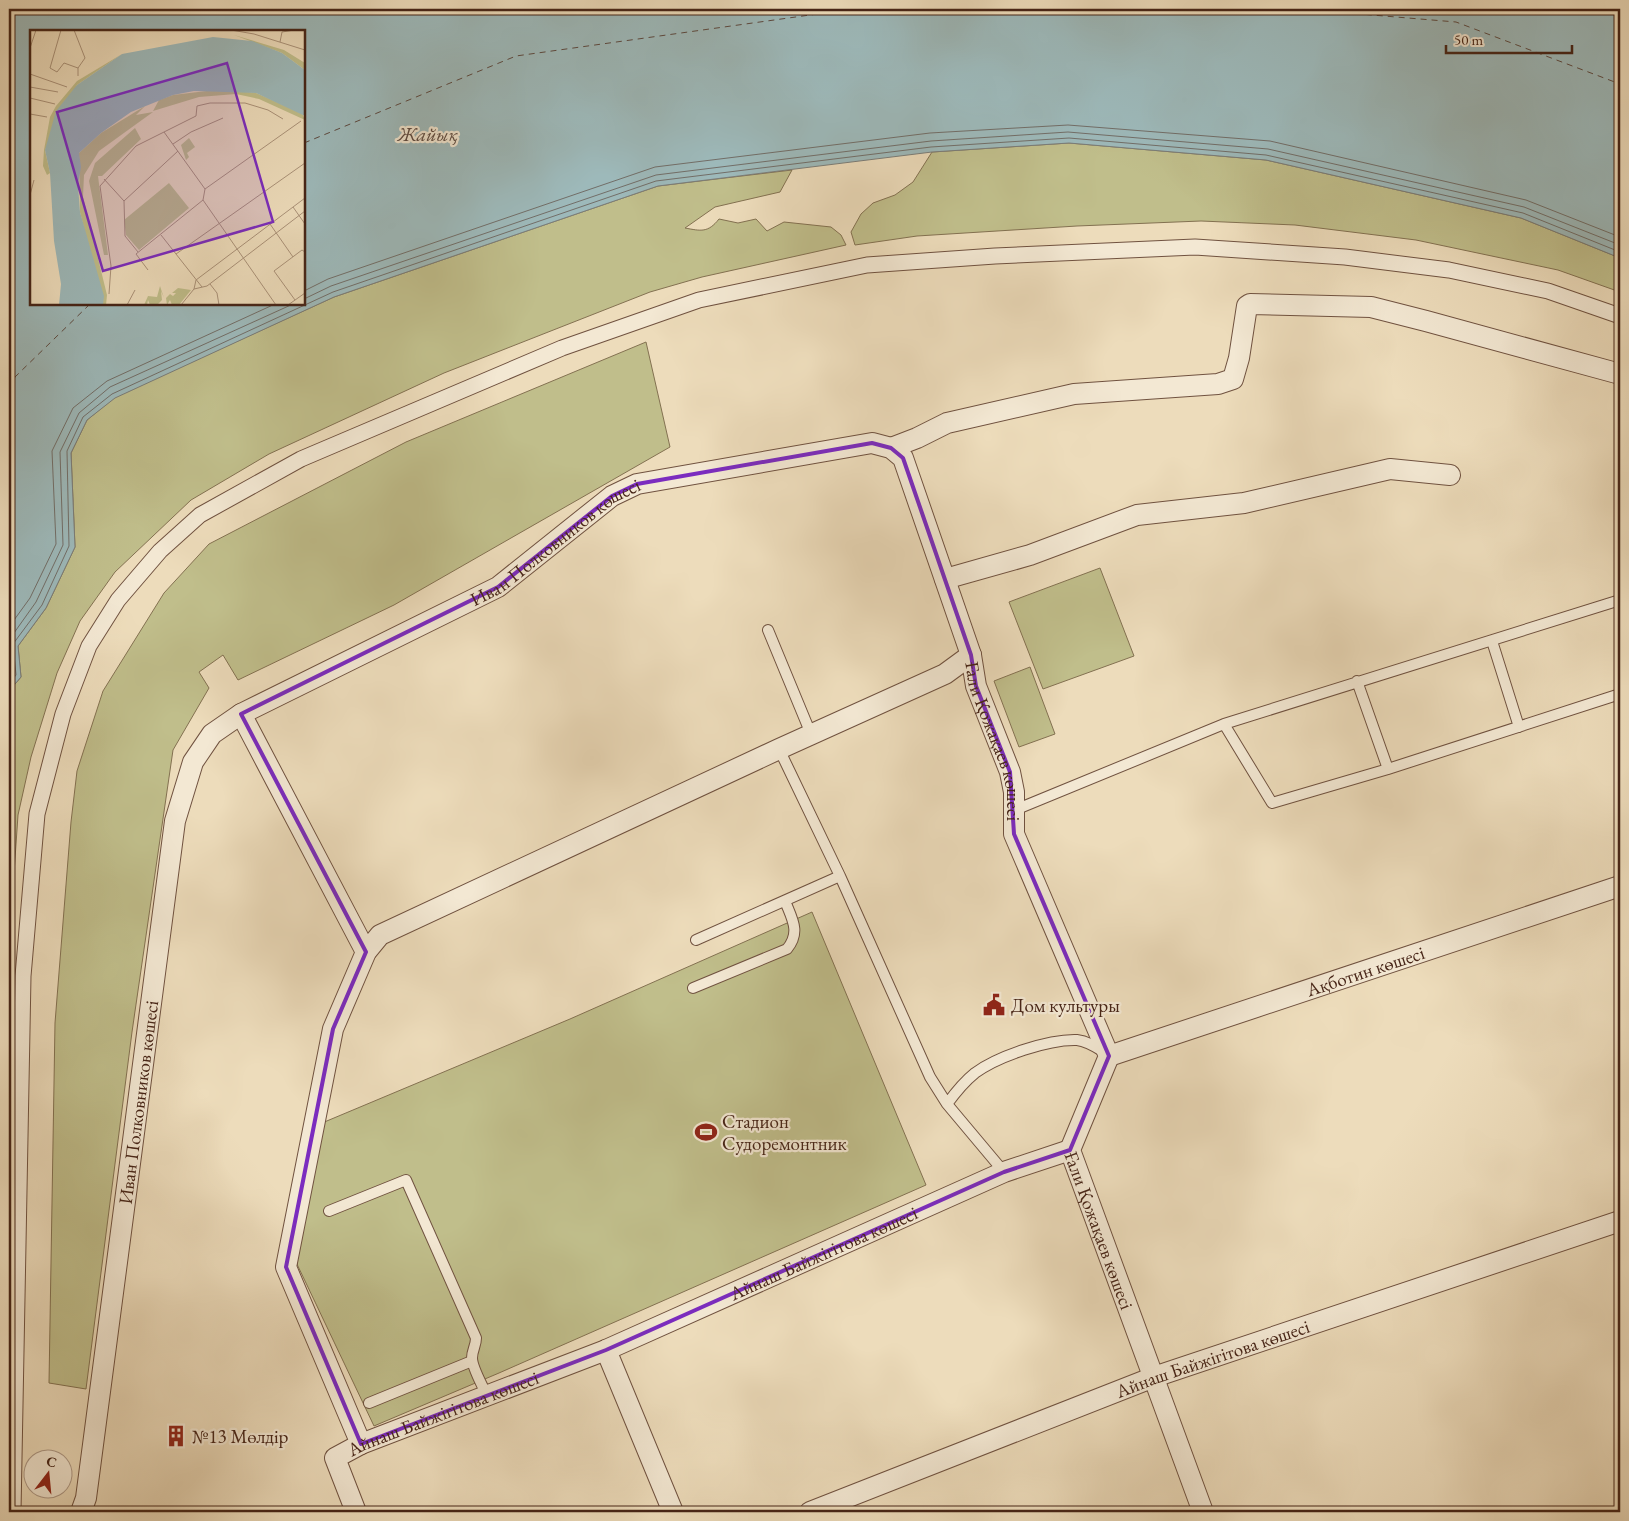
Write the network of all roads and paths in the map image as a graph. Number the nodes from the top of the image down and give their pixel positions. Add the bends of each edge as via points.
1 (1620, 316) edge
2 (1620, 374) edge
3 (891, 448) junction
4 (1450, 475) dead end
5 (945, 579) junction
6 (1620, 600) edge
7 (768, 630) dead end
8 (1492, 641) junction
9 (971, 655) junction
10 (1358, 682) junction
11 (1620, 694) edge
12 (241, 714) junction
13 (1224, 724) junction
14 (1519, 727) junction
15 (811, 734) junction
16 (779, 749) junction
17 (1388, 769) junction
18 (1015, 810) junction
19 (840, 876) junction
20 (1620, 886) edge
21 (785, 901) junction
22 (696, 940) dead end
23 (366, 952) junction
24 (693, 988) dead end
25 (1109, 1056) junction
26 (947, 1104) junction
27 (1070, 1150) junction
28 (1004, 1172) junction
29 (329, 1211) dead end
30 (1620, 1221) edge
31 (606, 1350) junction
32 (472, 1361) junction
33 (1154, 1376) junction
34 (487, 1396) junction
35 (369, 1403) dead end
36 (361, 1444) junction
37 (13, 1512) edge
38 (81, 1512) edge
39 (356, 1512) edge
40 (674, 1512) edge
41 (810, 1512) edge
42 (1203, 1512) edge

1 - 37 street via 1548,291 1449,270 1279,252 1195,247 867,265 699,300 562,348 302,459 200,515 160,551 118,600 89,646 63,714 37,814 23,976
2 - 3 street via 1371,307 1250,304 1233,379 1218,384 1074,394 947,423
3 - 5 street, Ғали Қожақаев көшесі via 903,458
3 - 12 street, Иван Полковников көшесі via 872,443 637,484 612,496 498,586
4 - 5 street via 1390,470 1244,503 1137,514 1030,555
5 - 9 street, Ғали Қожақаев көшесі
6 - 8 lane
7 - 15 lane
8 - 10 lane
8 - 14 lane
9 - 15 street via 945,674
9 - 18 street, Ғали Қожақаев көшесі via 976,686 1010,772
10 - 13 lane
10 - 17 lane
11 - 14 lane
12 - 23 street
12 - 38 street, Иван Полковников көшесі via 212,734 193,762 175,821 86,1498
13 - 17 lane via 1272,803
13 - 18 lane
14 - 17 lane
15 - 16 street
16 - 19 lane
16 - 23 street via 380,935
18 - 25 street, Ғали Қожақаев көшесі via 1014,834
19 - 21 lane
19 - 26 lane via 930,1077
20 - 25 street, Ақботин көшесі
21 - 22 lane
21 - 24 lane via 795,930 794,941 787,948
23 - 36 street via 333,1028 286,1267
25 - 26 lane via 1094,1045 1078,1040 1050,1043 1012,1054 975,1073
25 - 27 street, Ғали Қожақаев көшесі
26 - 28 lane
27 - 28 street, Айнаш Байжігітова көшесі
27 - 33 street, Ғали Қожақаев көшесі
28 - 31 street, Айнаш Байжігітова көшесі
29 - 32 lane via 406,1180 476,1338
30 - 33 street, Айнаш Байжігітова көшесі
31 - 34 street, Айнаш Байжігітова көшесі
31 - 40 street
32 - 34 lane
32 - 35 lane
33 - 41 street, Айнаш Байжігітова көшесі
33 - 42 street, Ғали Қожақаев көшесі
34 - 36 street, Айнаш Байжігітова көшесі
36 - 39 street, Айнаш Байжігітова көшесі via 335,1458

